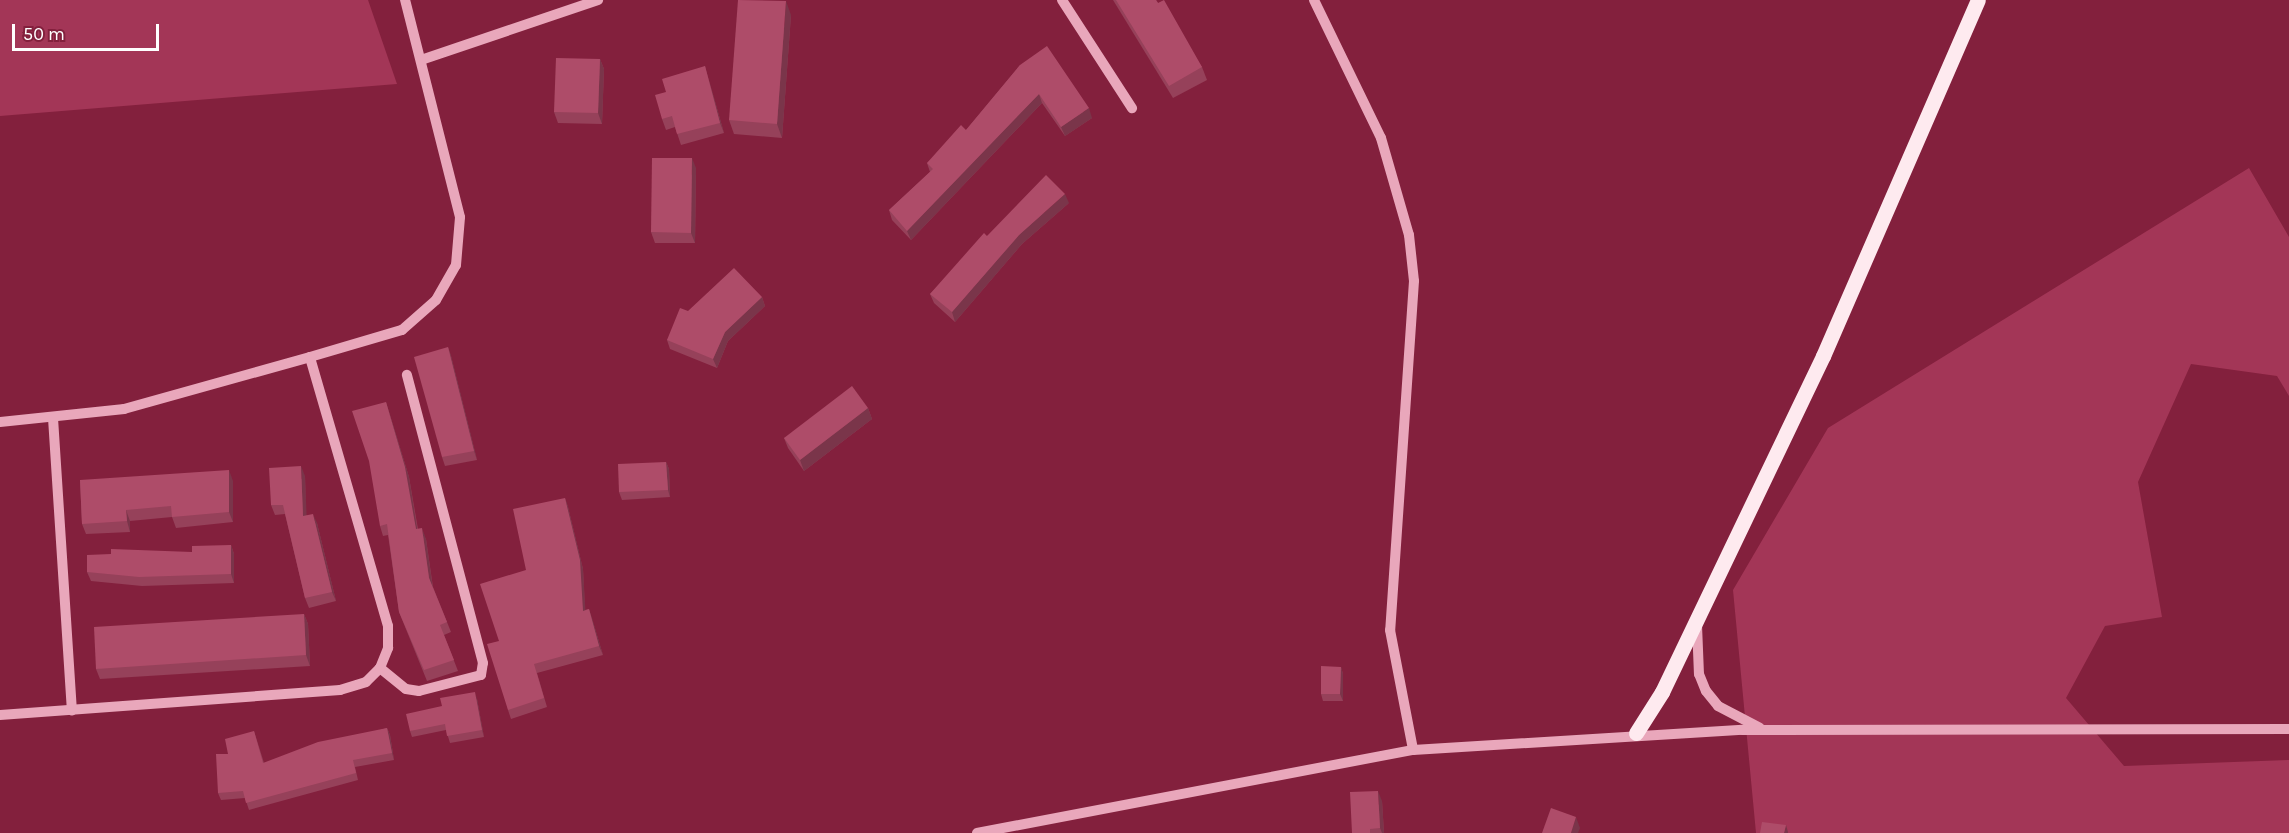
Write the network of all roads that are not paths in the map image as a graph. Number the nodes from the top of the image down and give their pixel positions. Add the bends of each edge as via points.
1 (405, 0) edge
2 (598, 0) edge
3 (1062, 0) edge
4 (1314, 0) edge
5 (1978, 0) edge
6 (421, 60) junction
7 (1132, 108) dead end
8 (310, 357) junction
9 (407, 375) dead end
10 (53, 418) junction
11 (0, 422) edge
12 (1696, 620) junction
13 (380, 668) junction
14 (72, 710) junction
15 (0, 715) edge
16 (2289, 729) edge
17 (1763, 730) junction
18 (1636, 734) junction
19 (1413, 750) junction
20 (977, 833) edge

1 - 6 street
2 - 6 street
3 - 7 street
4 - 19 street via 1382,138 1410,235 1414,281 1390,630
5 - 12 main road via 1823,356
6 - 8 street via 460,217 456,265 436,300 402,330
8 - 10 street via 124,409
8 - 13 street via 388,626 388,648
9 - 13 street via 483,663 482,675 419,691 406,689
10 - 11 street
10 - 14 street
12 - 17 street via 1699,674 1707,691 1732,715
12 - 18 main road
13 - 14 street via 366,682 340,690
14 - 15 street
16 - 17 street
17 - 18 street
18 - 19 street
19 - 20 street

